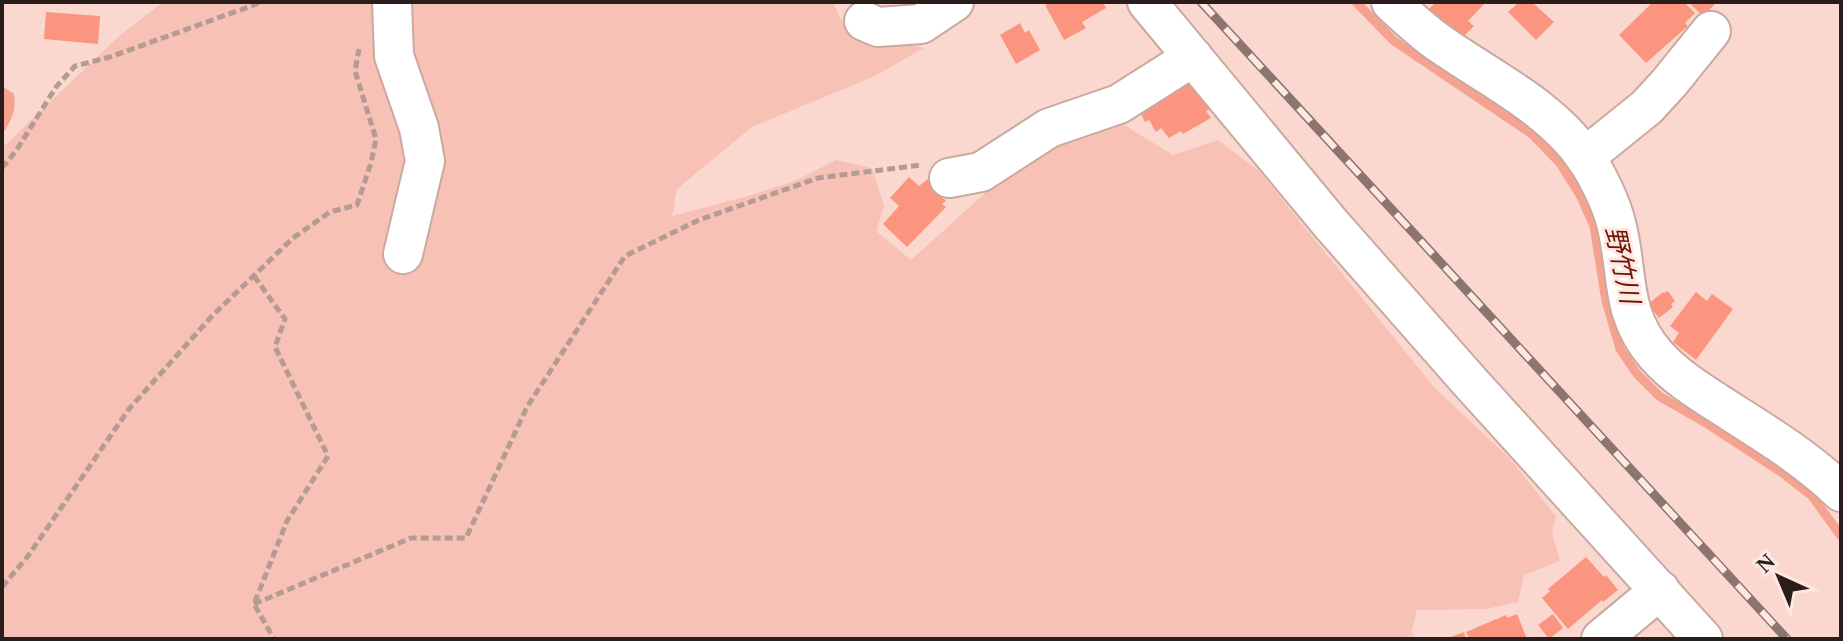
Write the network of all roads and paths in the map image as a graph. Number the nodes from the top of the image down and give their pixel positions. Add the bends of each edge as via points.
1 (262, 2) edge
2 (392, 2) edge
3 (954, 2) edge
4 (1147, 2) edge
5 (1391, 2) edge
6 (864, 21) dead end
7 (1711, 31) dead end
8 (360, 40) dead end
9 (1193, 57) junction
10 (1585, 157) junction
11 (2, 168) edge
12 (949, 178) joint
13 (403, 254) dead end
14 (254, 276) junction
15 (1841, 492) edge
16 (2, 587) edge
17 (1660, 590) junction
18 (254, 604) junction
19 (274, 639) edge
20 (1601, 639) edge
21 (1703, 639) edge

1 - 11 path via 75,66
2 - 13 street via 394,56 425,161
3 - 6 street via 921,24 878,27
4 - 9 street
5 - 10 street via 1440,44 1557,125
7 - 10 street via 1647,107
8 - 14 path via 355,71 376,139 357,205 330,212
9 - 12 street via 1119,104 1049,128 981,172
9 - 17 street via 1331,224
10 - 15 street via 1616,222 1629,309 1656,355
12 - 18 path via 930,164 818,178 699,220 625,256 527,407 466,538 411,538
14 - 16 path via 129,409
14 - 18 path via 285,319 275,347 328,456 287,521
17 - 20 street
17 - 21 street
18 - 19 path

